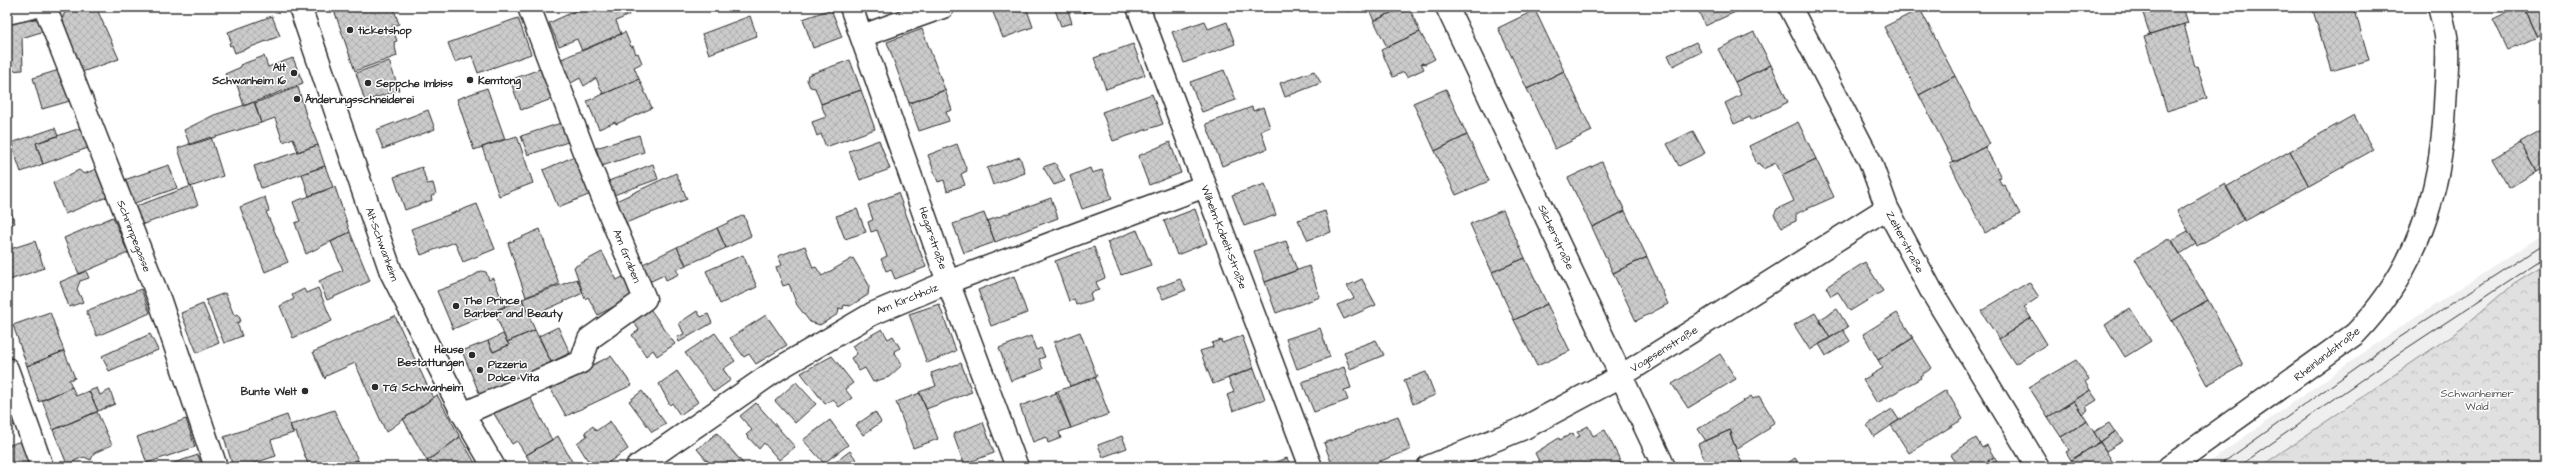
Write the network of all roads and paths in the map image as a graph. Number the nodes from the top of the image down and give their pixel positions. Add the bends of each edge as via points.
1 (33, 7) edge
2 (45, 7) edge
3 (300, 7) edge
4 (530, 7) edge
5 (851, 7) edge
6 (943, 7) edge
7 (1138, 7) edge
8 (1447, 7) edge
9 (1790, 7) edge
10 (2440, 7) edge
11 (7, 13) edge
12 (862, 36) junction
13 (1205, 186) junction
14 (1887, 208) junction
15 (948, 282) junction
16 (7, 369) edge
17 (1621, 376) junction
18 (463, 414) junction
19 (42, 467) edge
20 (216, 467) edge
21 (494, 467) edge
22 (637, 467) edge
23 (1017, 467) edge
24 (1311, 467) edge
25 (1428, 467) edge
26 (1664, 467) edge
27 (2038, 467) edge
28 (2169, 467) edge

1 - 11 street
2 - 20 street, Schrimpegasse via 160,301
3 - 18 street, Alt-Schwanheim via 391,272
4 - 18 street, Am Graben via 584,152 645,299 589,340 581,362
5 - 12 street, Hegarstraße
6 - 12 street
7 - 13 street, Wilhelm-Kobelt-Straße
8 - 17 street, Silcherstraße
9 - 14 street, Zelterstraße via 1870,161
10 - 28 street, Rheinlandstraße via 2447,42 2444,132 2437,181 2426,221 2410,258 2375,314 2355,334
12 - 15 street, Hegarstraße
13 - 15 street, Am Kirchholz
13 - 24 street, Wilhelm-Kobelt-Straße
14 - 17 street, Vogesenstraße
14 - 27 street, Zelterstraße via 1932,292
15 - 22 street, Am Kirchholz via 872,314 778,369
15 - 23 street, Hegarstraße
16 - 19 street
17 - 25 street, Vogesenstraße via 1524,428
17 - 26 street, Silcherstraße
18 - 21 street, Alt-Schwanheim

